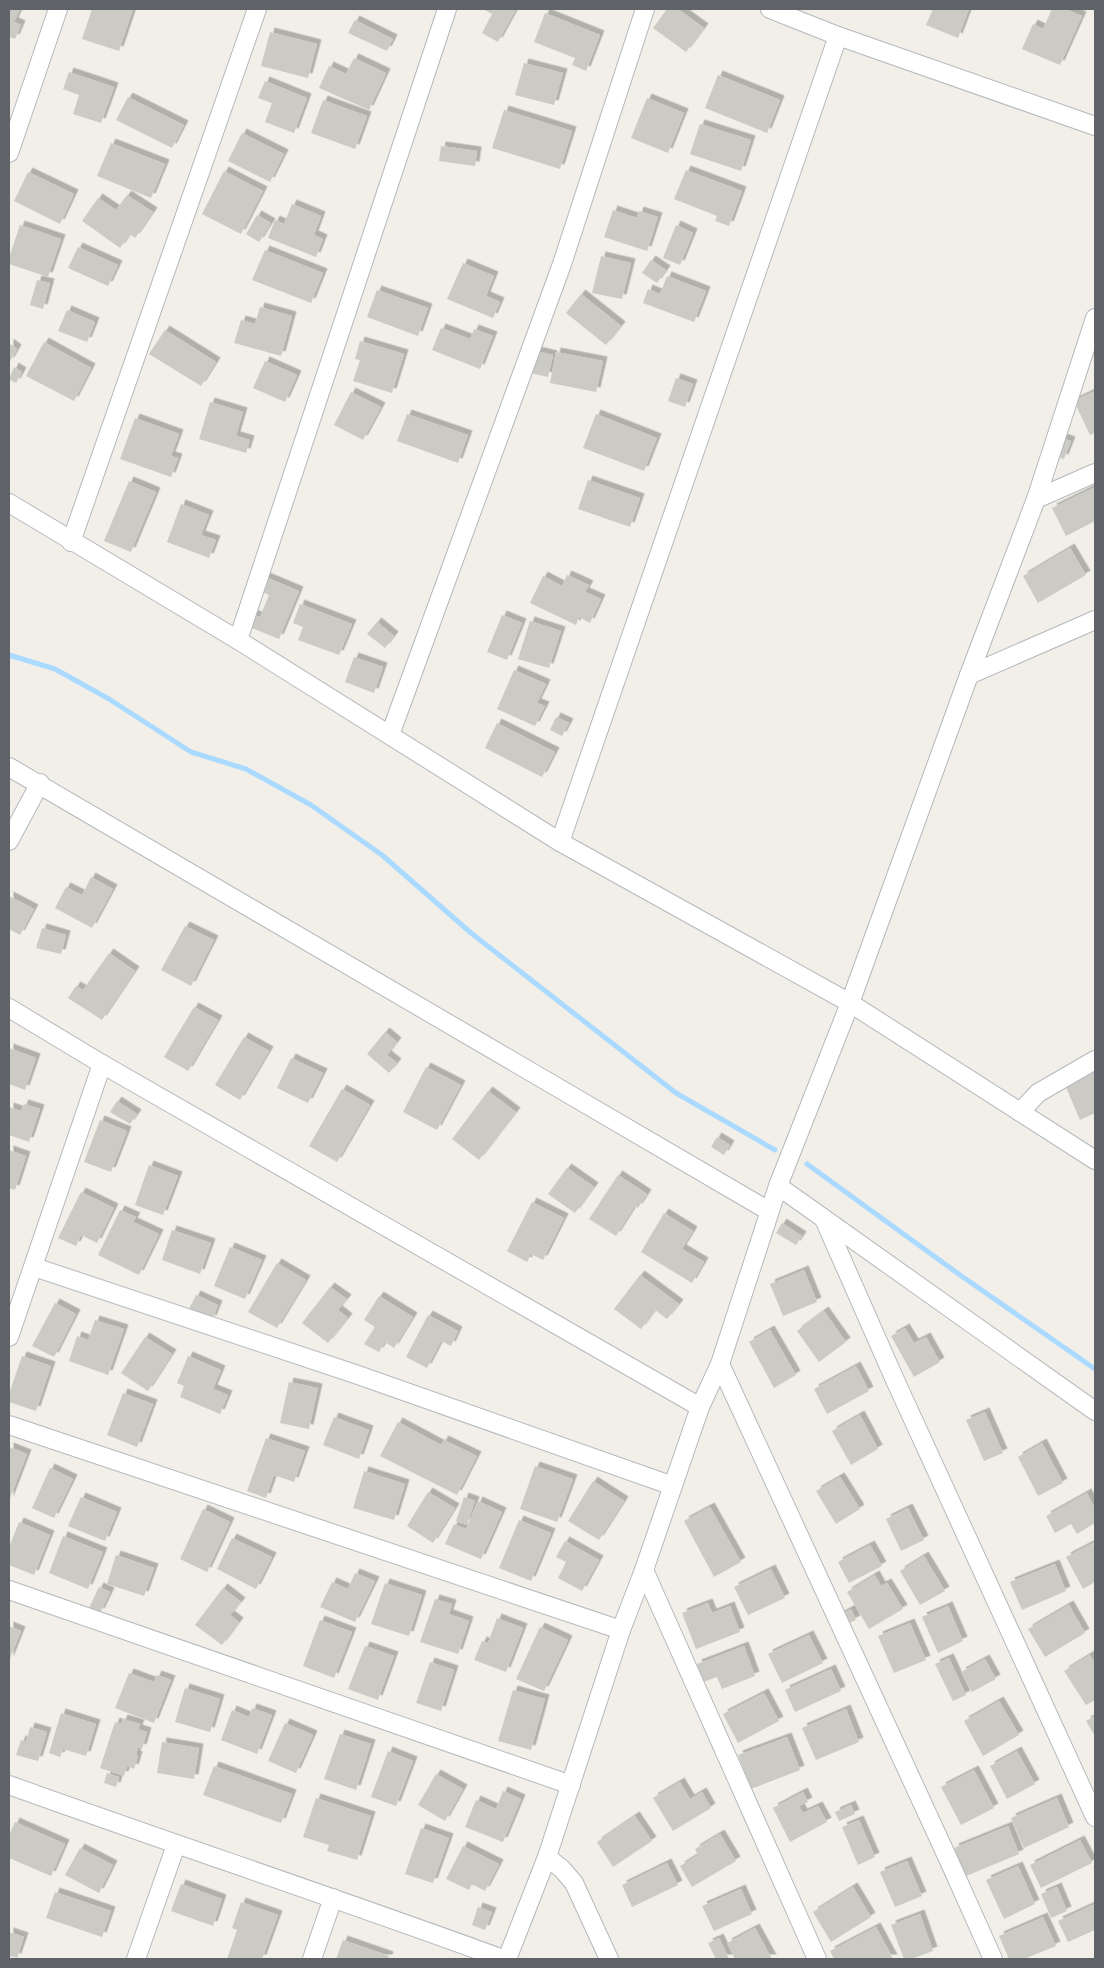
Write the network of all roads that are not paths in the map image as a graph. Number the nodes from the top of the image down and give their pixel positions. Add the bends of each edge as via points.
1 (58, 9) edge
2 (258, 9) edge
3 (447, 9) edge
4 (645, 9) edge
5 (770, 9) edge
6 (838, 36) junction
7 (1095, 126) edge
8 (9, 151) edge
9 (1094, 327) edge
10 (1095, 473) edge
11 (1036, 499) junction
12 (9, 503) edge
13 (71, 542) junction
14 (1095, 620) edge
15 (238, 640) junction
16 (969, 675) junction
17 (390, 735) junction
18 (9, 767) edge
19 (40, 784) junction
20 (9, 842) edge
21 (560, 842) junction
22 (850, 1003) junction
23 (9, 1008) edge
24 (1095, 1060) edge
25 (102, 1064) junction
26 (1020, 1112) junction
27 (1095, 1160) edge
28 (778, 1186) junction
29 (769, 1211) junction
30 (824, 1219) junction
31 (858, 1243) junction
32 (34, 1267) junction
33 (848, 1272) junction
34 (9, 1337) edge
35 (720, 1364) junction
36 (700, 1407) junction
37 (1095, 1411) edge
38 (9, 1425) edge
39 (673, 1486) junction
40 (644, 1570) junction
41 (9, 1590) edge
42 (621, 1630) junction
43 (9, 1785) edge
44 (571, 1786) junction
45 (1095, 1817) edge
46 (176, 1845) junction
47 (547, 1858) junction
48 (333, 1898) junction
49 (136, 1959) edge
50 (312, 1959) edge
51 (505, 1959) edge
52 (609, 1959) edge
53 (817, 1959) edge
54 (993, 1959) edge

1 - 8 street
2 - 13 street
3 - 15 street
4 - 17 street via 562,264
5 - 6 street
6 - 7 street
6 - 21 street
9 - 11 street
10 - 11 street
11 - 16 street
12 - 13 street
13 - 15 street
14 - 16 street
15 - 17 street
16 - 22 street
17 - 21 street
18 - 19 street
19 - 20 street
19 - 29 street
21 - 22 street
22 - 26 street
22 - 28 street
23 - 25 street
24 - 26 street via 1038,1093
25 - 32 street
25 - 36 street
26 - 27 street
28 - 29 street
28 - 30 street
29 - 35 street
30 - 31 street
30 - 33 street
31 - 33 street
31 - 37 street
32 - 34 street
32 - 39 street via 358,1375
33 - 45 street
35 - 36 street
35 - 54 street
36 - 39 street
38 - 42 street
39 - 40 street
40 - 42 street
40 - 53 street
41 - 44 street
42 - 44 street
43 - 46 street
44 - 47 street
46 - 48 street
46 - 49 street
47 - 51 street
47 - 52 street via 574,1883
48 - 50 street
48 - 51 street

